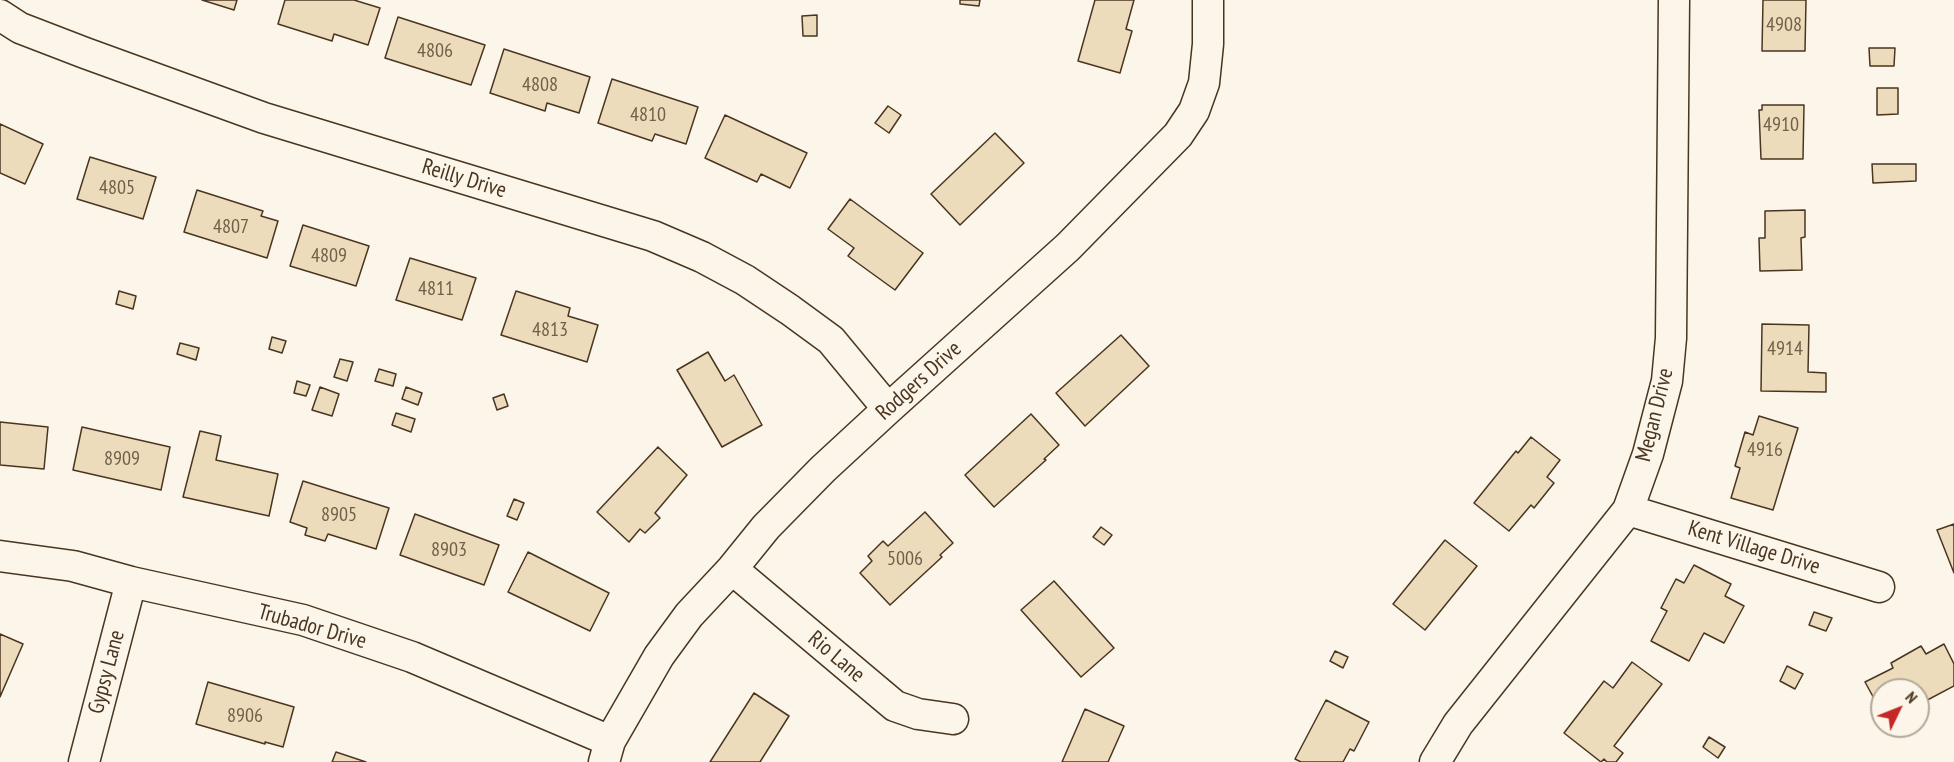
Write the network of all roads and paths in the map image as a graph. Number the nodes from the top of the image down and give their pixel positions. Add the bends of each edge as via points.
1 (1209, 0) edge
2 (1674, 0) edge
3 (0, 15) edge
4 (888, 409) junction
5 (1628, 510) junction
6 (0, 556) edge
7 (732, 569) junction
8 (131, 582) junction
9 (1879, 587) dead end
10 (953, 719) dead end
11 (607, 752) edge
12 (84, 762) edge
13 (1435, 762) edge

1 - 4 street, Rodgers Drive via 1204,82 1194,111 1178,135 1068,247
2 - 5 street, Megan Drive via 1671,338 1667,381
3 - 4 street, Reilly Drive via 20,28 85,54 264,118 653,236 702,257 745,280 831,340
4 - 7 street, Rodgers Drive via 766,527
5 - 9 street, Kent Village Drive
5 - 13 street, Megan Drive via 1458,724
6 - 8 street, Trubador Drive via 73,566
7 - 10 street, Rio Lane via 895,706
7 - 11 street, Rodgers Drive via 658,656
8 - 11 street, Trubador Drive via 303,620 412,657
8 - 12 street, Gypsy Lane

